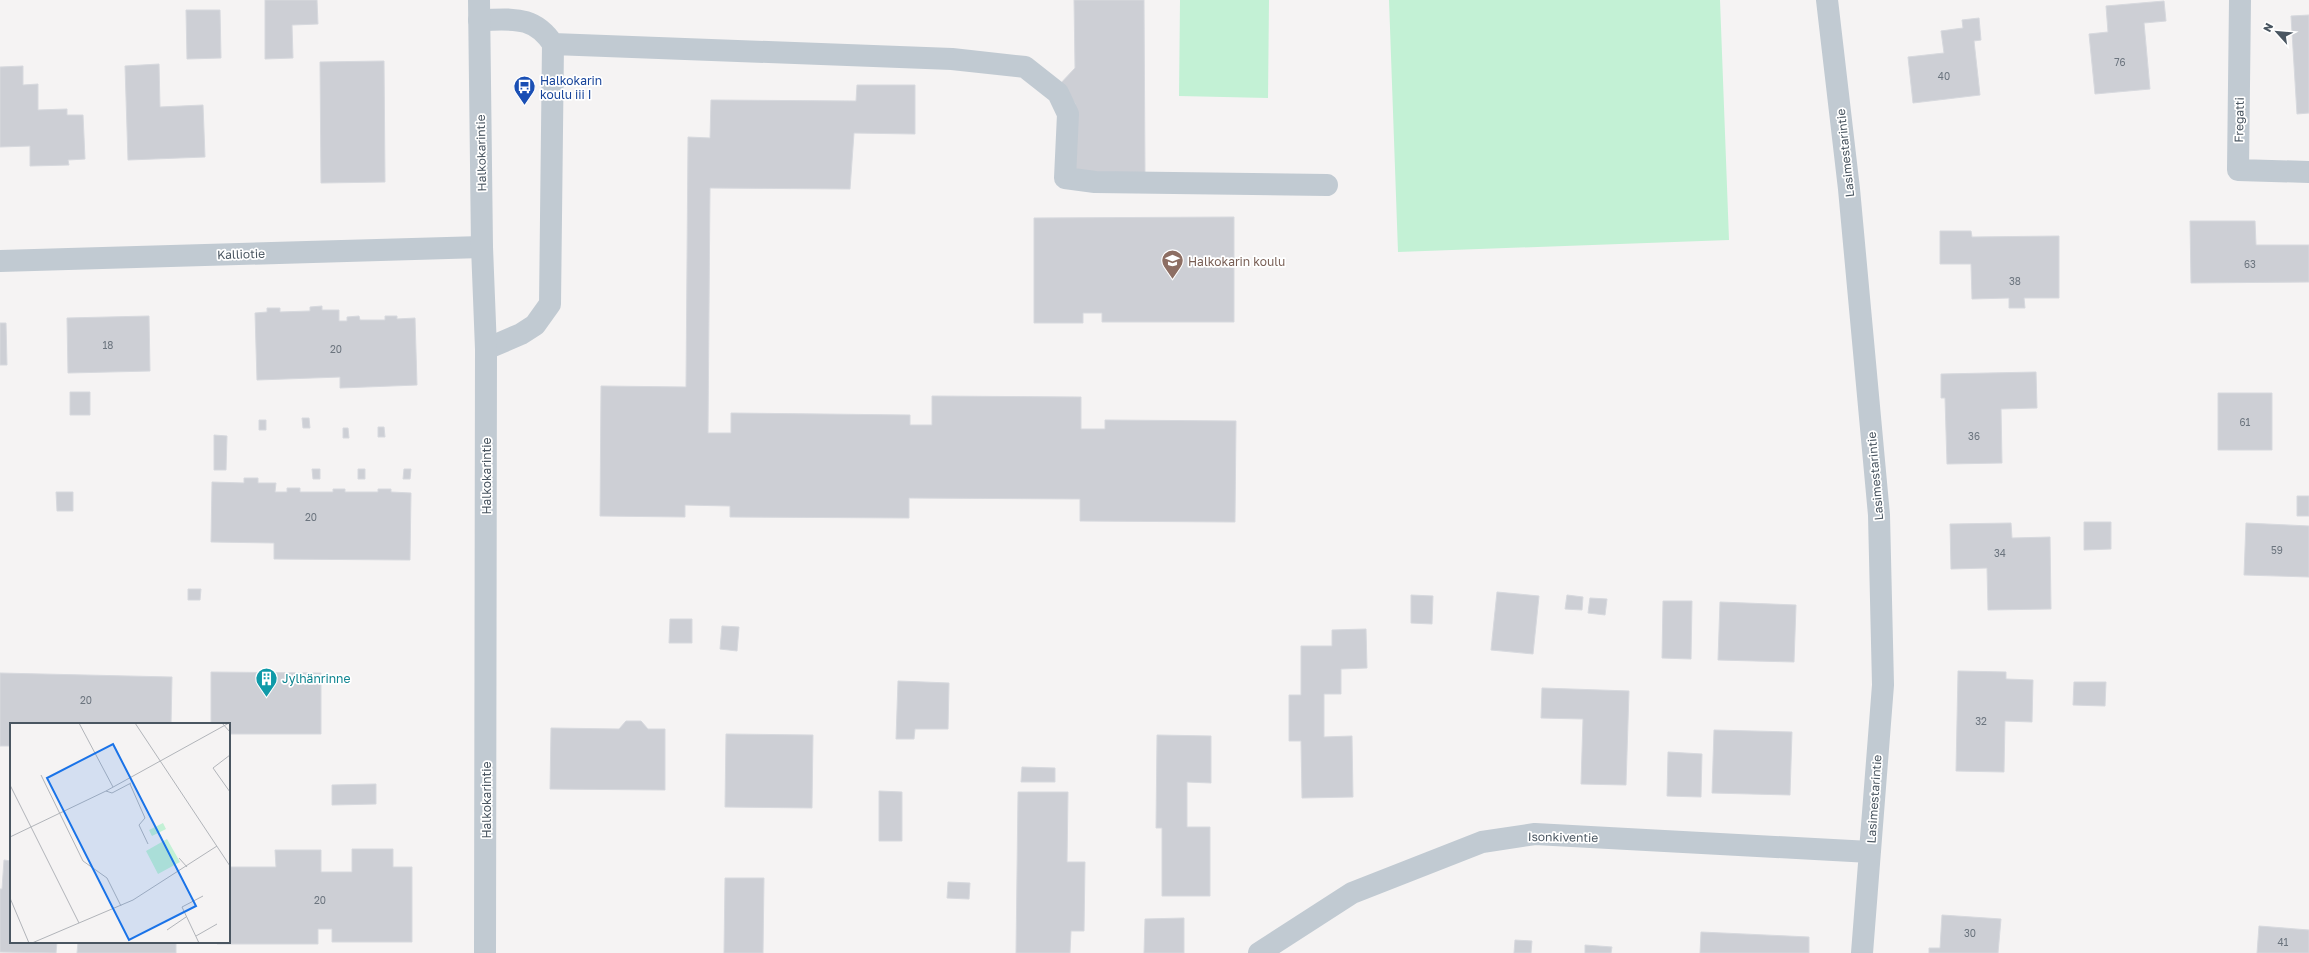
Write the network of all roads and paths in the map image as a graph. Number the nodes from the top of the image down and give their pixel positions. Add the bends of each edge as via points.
1 (1827, 0) edge
2 (2240, 0) edge
3 (479, 10) edge
4 (552, 44) junction
5 (2309, 172) edge
6 (1327, 185) dead end
7 (482, 247) junction
8 (0, 262) edge
9 (486, 349) junction
10 (1870, 852) junction
11 (485, 953) edge
12 (1258, 953) edge
13 (1862, 953) edge

1 - 10 street, Lasimestarintie via 1849,189 1879,515 1883,685
2 - 5 street, Fregatti via 2238,170
3 - 4 street via 523,19 546,33
3 - 7 street, Halkokarintie
4 - 6 street via 952,59 1025,67 1058,93 1068,114 1065,178 1095,182
4 - 9 street via 550,304 535,325
7 - 8 street, Kalliotie
7 - 9 street, Halkokarintie
9 - 11 street, Halkokarintie
10 - 12 street, Isonkiventie via 1535,834 1482,842 1352,893
10 - 13 street, Lasimestarintie

